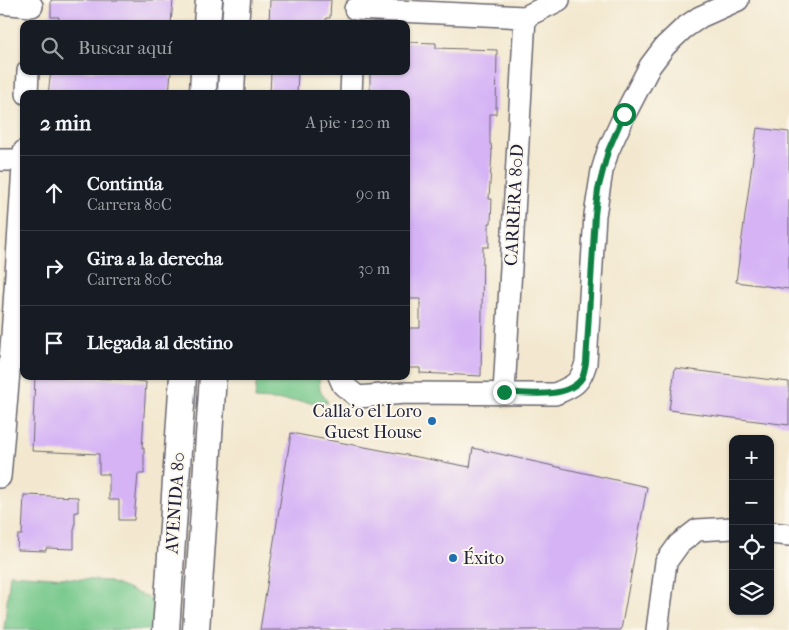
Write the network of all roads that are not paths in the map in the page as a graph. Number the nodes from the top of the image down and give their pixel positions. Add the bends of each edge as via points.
1 (209, 0) edge
2 (237, 0) edge
3 (559, 0) edge
4 (738, 0) edge
5 (0, 3) edge
6 (32, 10) edge
7 (355, 11) edge
8 (525, 17) junction
9 (208, 20) edge
10 (235, 20) edge
11 (28, 75) edge
12 (204, 75) edge
13 (232, 75) edge
14 (352, 75) edge
15 (27, 90) edge
16 (203, 90) edge
17 (231, 90) edge
18 (351, 90) edge
19 (0, 160) edge
20 (20, 160) edge
21 (20, 199) edge
22 (6, 336) edge
23 (183, 380) edge
24 (212, 380) edge
25 (341, 381) edge
26 (504, 392) junction
27 (0, 477) edge
28 (729, 528) edge
29 (774, 533) edge
30 (789, 535) edge
31 (166, 630) edge
32 (196, 630) edge
33 (657, 630) edge

1 - 9 main road
2 - 10 main road
3 - 8 street
4 - 26 street via 700,17 665,46 650,66 608,151 595,215 586,363 582,378 570,388 554,394
5 - 6 street
7 - 8 street
8 - 26 street, CARRERA 80D
11 - 15 street
12 - 16 main road
13 - 17 main road
14 - 18 street
19 - 20 street
21 - 22 street
22 - 27 street
23 - 31 main road, AVENIDA 80
24 - 32 main road, AVENIDA 80
25 - 26 street via 358,397
28 - 33 street via 698,530 678,544 666,562
29 - 30 street

